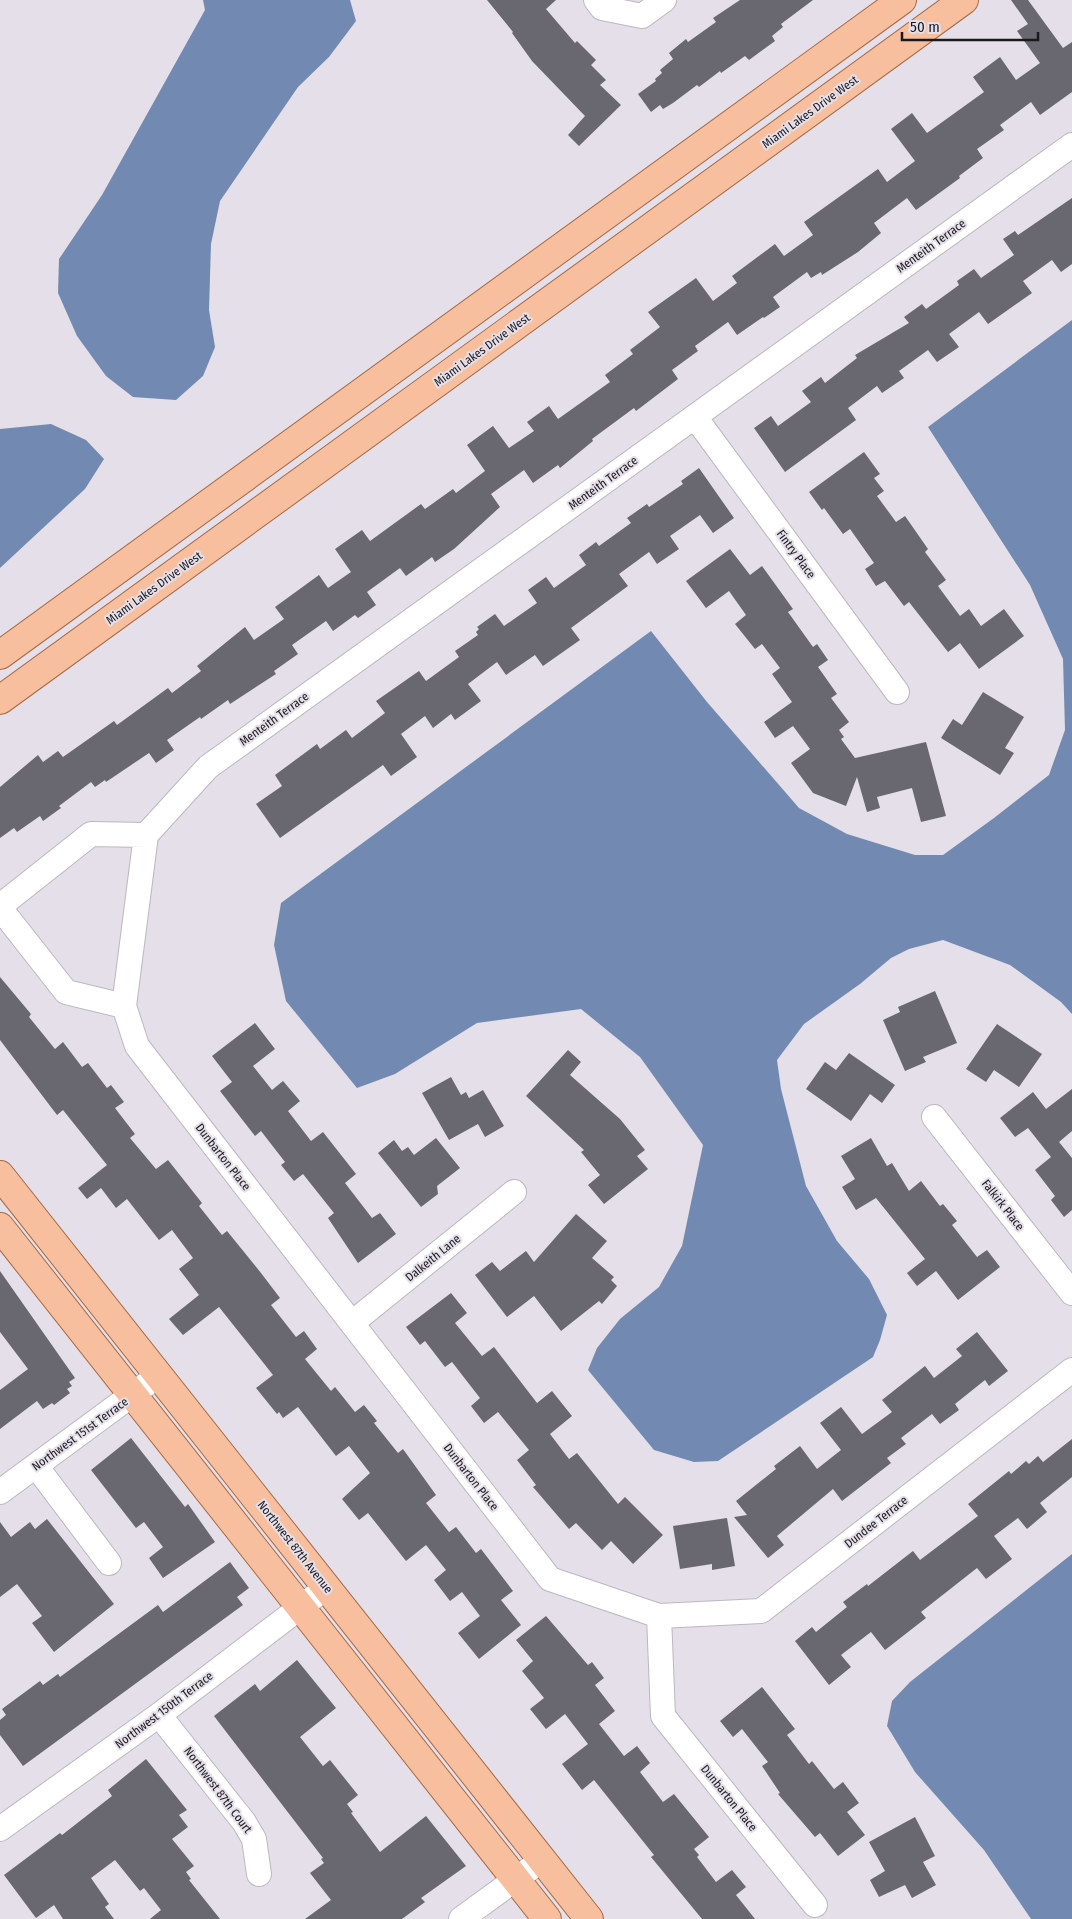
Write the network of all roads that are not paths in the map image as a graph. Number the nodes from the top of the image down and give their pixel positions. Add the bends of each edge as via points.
1 (664, 0) edge
2 (902, 0) edge
3 (964, 0) edge
4 (599, 4) edge
5 (1072, 145) edge
6 (695, 417) junction
7 (0, 655) edge
8 (897, 692) dead end
9 (0, 700) edge
10 (146, 835) junction
11 (0, 907) edge
12 (124, 1006) junction
13 (934, 1117) dead end
14 (0, 1175) edge
15 (514, 1192) dead end
16 (27, 1209) junction
17 (0, 1228) edge
18 (1072, 1293) edge
19 (352, 1323) junction
20 (1072, 1370) edge
21 (159, 1376) junction
22 (133, 1395) junction
23 (36, 1466) junction
24 (0, 1492) edge
25 (110, 1563) dead end
26 (327, 1587) junction
27 (300, 1607) junction
28 (660, 1616) junction
29 (159, 1714) junction
30 (0, 1829) edge
31 (542, 1860) junction
32 (260, 1874) dead end
33 (516, 1879) junction
34 (815, 1905) dead end
35 (461, 1919) edge
36 (547, 1919) edge
37 (589, 1919) edge

1 - 4 street via 642,16
2 - 7 main road
3 - 9 main road, Miami Lakes Drive West
5 - 6 street, Menteith Terrace
6 - 8 street, Fintry Place
6 - 10 street, Menteith Terrace via 208,766
10 - 11 street via 91,834
10 - 12 street, Dunbarton Place
11 - 12 street via 66,992
12 - 19 street, Dunbarton Place via 137,1046
13 - 18 street, Falkirk Place
14 - 16 main road, Northwest 87th Avenue
15 - 19 street, Dalkeith Lane
16 - 17 street
16 - 21 main road, Northwest 87th Avenue
17 - 22 main road
19 - 28 street, Dunbarton Place via 550,1579
20 - 28 street, Dundee Terrace via 761,1611
21 - 22 street, Northwest 151st Terrace
21 - 26 main road, Northwest 87th Avenue
22 - 23 street, Northwest 151st Terrace
22 - 27 main road
23 - 24 street, Northwest 151st Terrace
23 - 25 street
26 - 27 street, Northwest 150th Terrace
26 - 31 main road, Northwest 87th Avenue
27 - 29 street, Northwest 150th Terrace
27 - 33 main road
28 - 34 street, Dunbarton Place via 663,1716
29 - 30 street, Northwest 150th Terrace
29 - 32 street, Northwest 87th Court via 244,1822 254,1839
31 - 33 street
31 - 37 main road, Northwest 87th Avenue
33 - 35 street
33 - 36 main road

